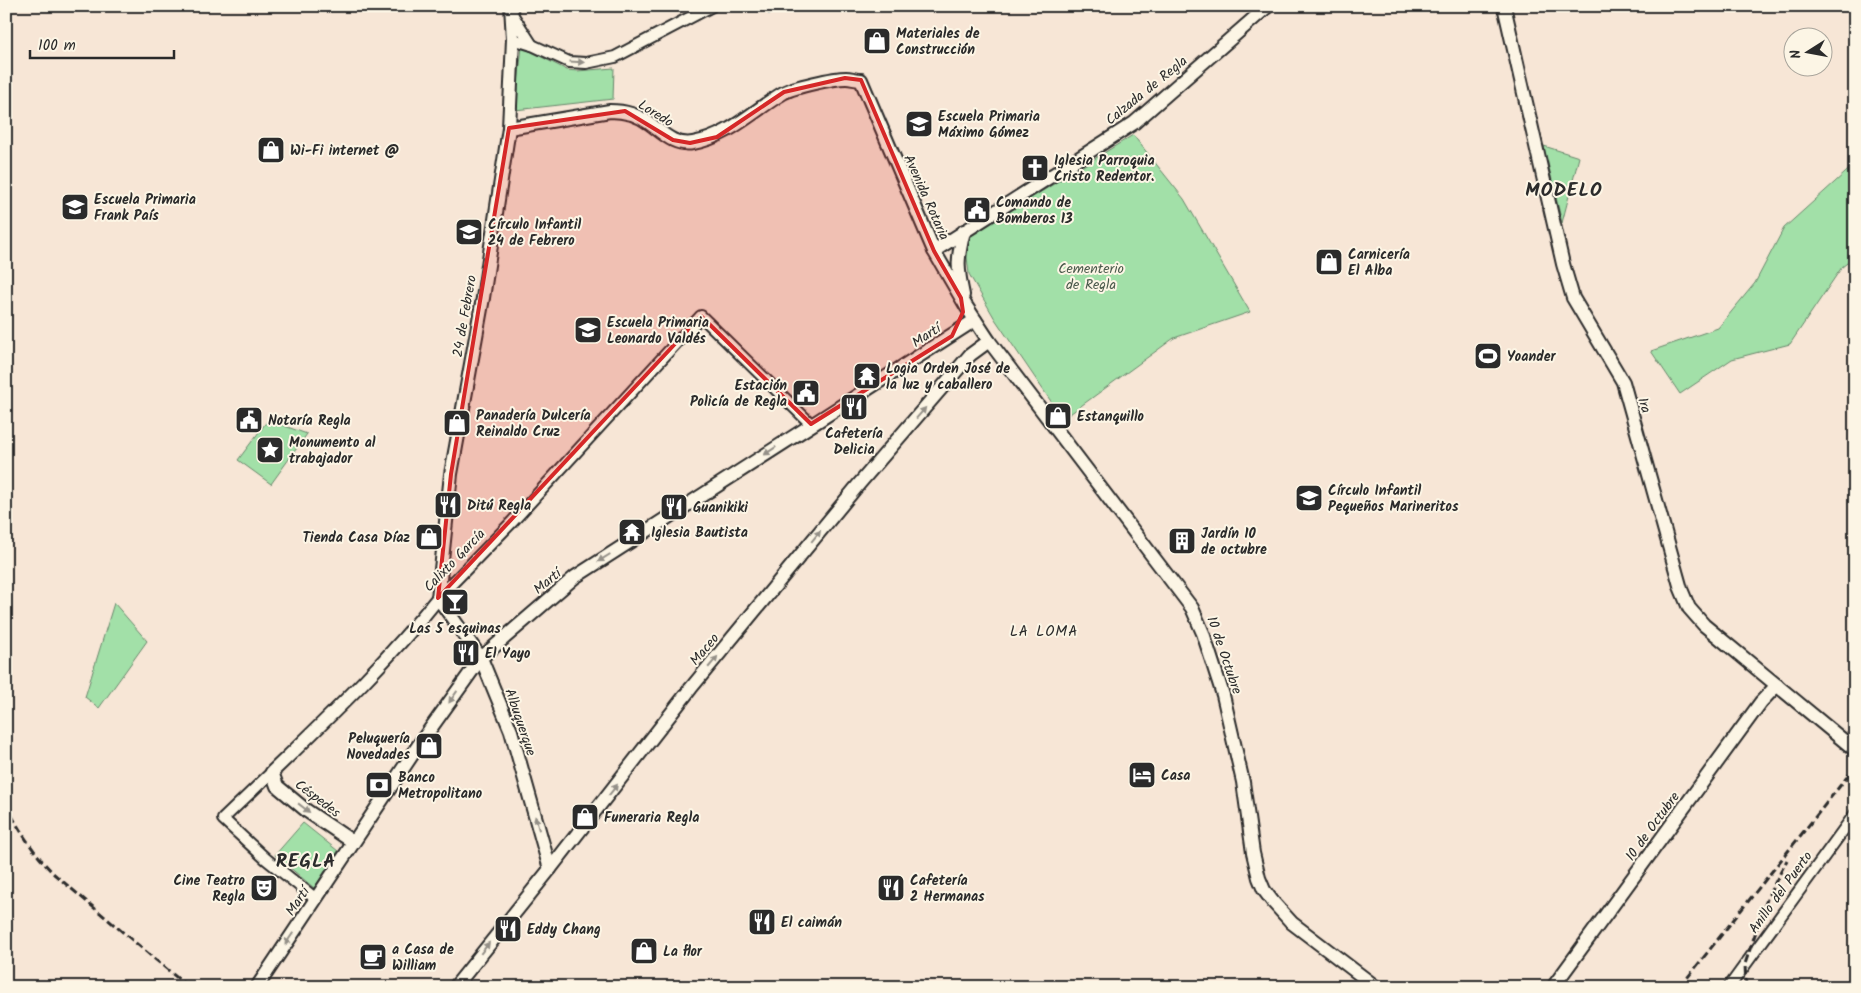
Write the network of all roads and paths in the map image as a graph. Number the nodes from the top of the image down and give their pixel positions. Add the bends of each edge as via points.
1 (712, 6) edge
2 (1268, 6) edge
3 (1504, 6) edge
4 (512, 10) edge
5 (513, 39) junction
6 (532, 45) junction
7 (861, 80) joint
8 (509, 128) junction
9 (964, 231) junction
10 (934, 250) junction
11 (963, 302) junction
12 (975, 320) junction
13 (952, 336) junction
14 (989, 340) junction
15 (811, 424) junction
16 (438, 598) junction
17 (481, 658) junction
18 (1777, 685) junction
19 (1855, 750) edge
20 (272, 772) junction
21 (1855, 814) edge
22 (353, 842) junction
23 (550, 869) junction
24 (316, 899) junction
25 (257, 987) edge
26 (455, 987) edge
27 (1376, 987) edge
28 (1553, 987) edge
29 (1728, 987) edge

6 -> 1 street via 569,62 586,63 615,57
2 - 9 main road, Calzada de Regla via 1134,123
3 - 18 main road, 1ra via 1573,298 1623,382 1680,589 1689,608 1704,625
4 - 5 main road, 24 de Febrero
4 - 6 street
5 - 6 street
5 - 8 main road, 24 de Febrero
7 - 8 main road, Loredo via 845,78 784,92 717,137 690,143 664,136 650,123 625,111
7 - 10 main road, Avenida Rotaria
8 - 16 main road, 24 de Febrero via 451,474
9 - 10 main road, Calzada de Regla
9 - 11 main road via 958,252
10 - 11 main road, Avenida Rotaria
11 - 12 main road, Avenida Rotaria
11 - 13 main road via 960,322
12 - 13 main road, Martí
12 - 14 main road, 10 de Octubre
13 - 15 main road, Martí
23 -> 14 main road, Maceo via 691,688 859,484 970,355
14 - 27 main road, 10 de Octubre via 1192,608 1204,633 1223,695 1244,782 1254,860 1264,890 1292,923
15 - 16 street, Calixto García via 701,316
15 -> 17 main road, Martí via 575,577
16 - 17 main road, Albuquerque
16 - 20 main road, Calixto García via 359,688
17 -> 22 main road, Martí
23 -> 17 main road, Albuquerque via 511,731
18 - 19 main road, 1ra
18 - 28 main road, 10 de Octubre via 1761,702
20 -> 22 main road, Céspedes via 277,786
20 - 24 street, Calixto García via 223,819
21 - 29 street, Anillo del Puerto
22 - 24 main road, Martí
26 -> 23 main road, Maceo
24 -> 25 main road, Martí

